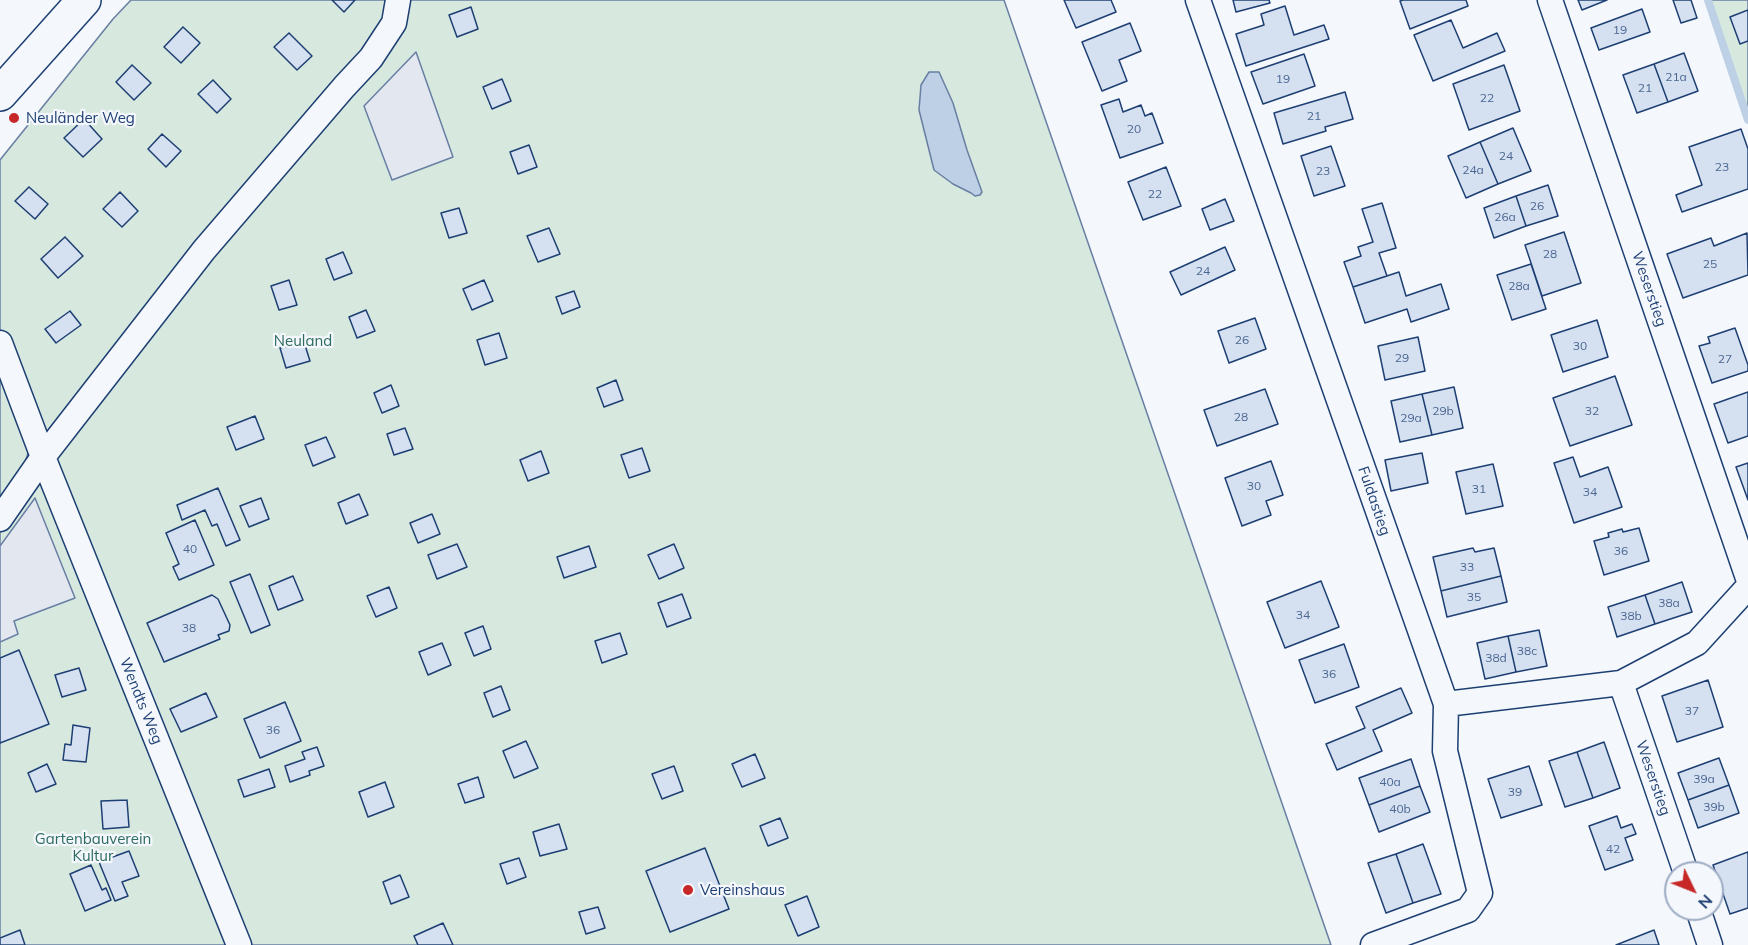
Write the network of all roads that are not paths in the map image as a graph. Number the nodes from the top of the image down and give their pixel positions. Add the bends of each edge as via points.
1 (84, 0) edge
2 (398, 0) edge
3 (1198, 0) edge
4 (1550, 0) edge
5 (0, 94) edge
6 (0, 343) edge
7 (43, 457) junction
8 (0, 519) edge
9 (1748, 578) edge
10 (1748, 587) edge
11 (1621, 683) junction
12 (1446, 704) junction
13 (1682, 861) edge
14 (1702, 921) edge
15 (239, 945) edge
16 (1373, 945) edge
17 (1710, 945) edge

1 - 5 main road
2 - 7 street via 393,23 371,58 204,250
3 - 12 street, Fuldastieg
4 - 9 street, Weserstieg
6 - 7 street
7 - 8 street
7 - 15 street, Wendts Weg
10 - 11 street via 1697,643
11 - 12 street
11 - 13 street, Weserstieg
12 - 16 street, Fuldastieg via 1445,751 1480,893 1468,910
14 - 17 street

